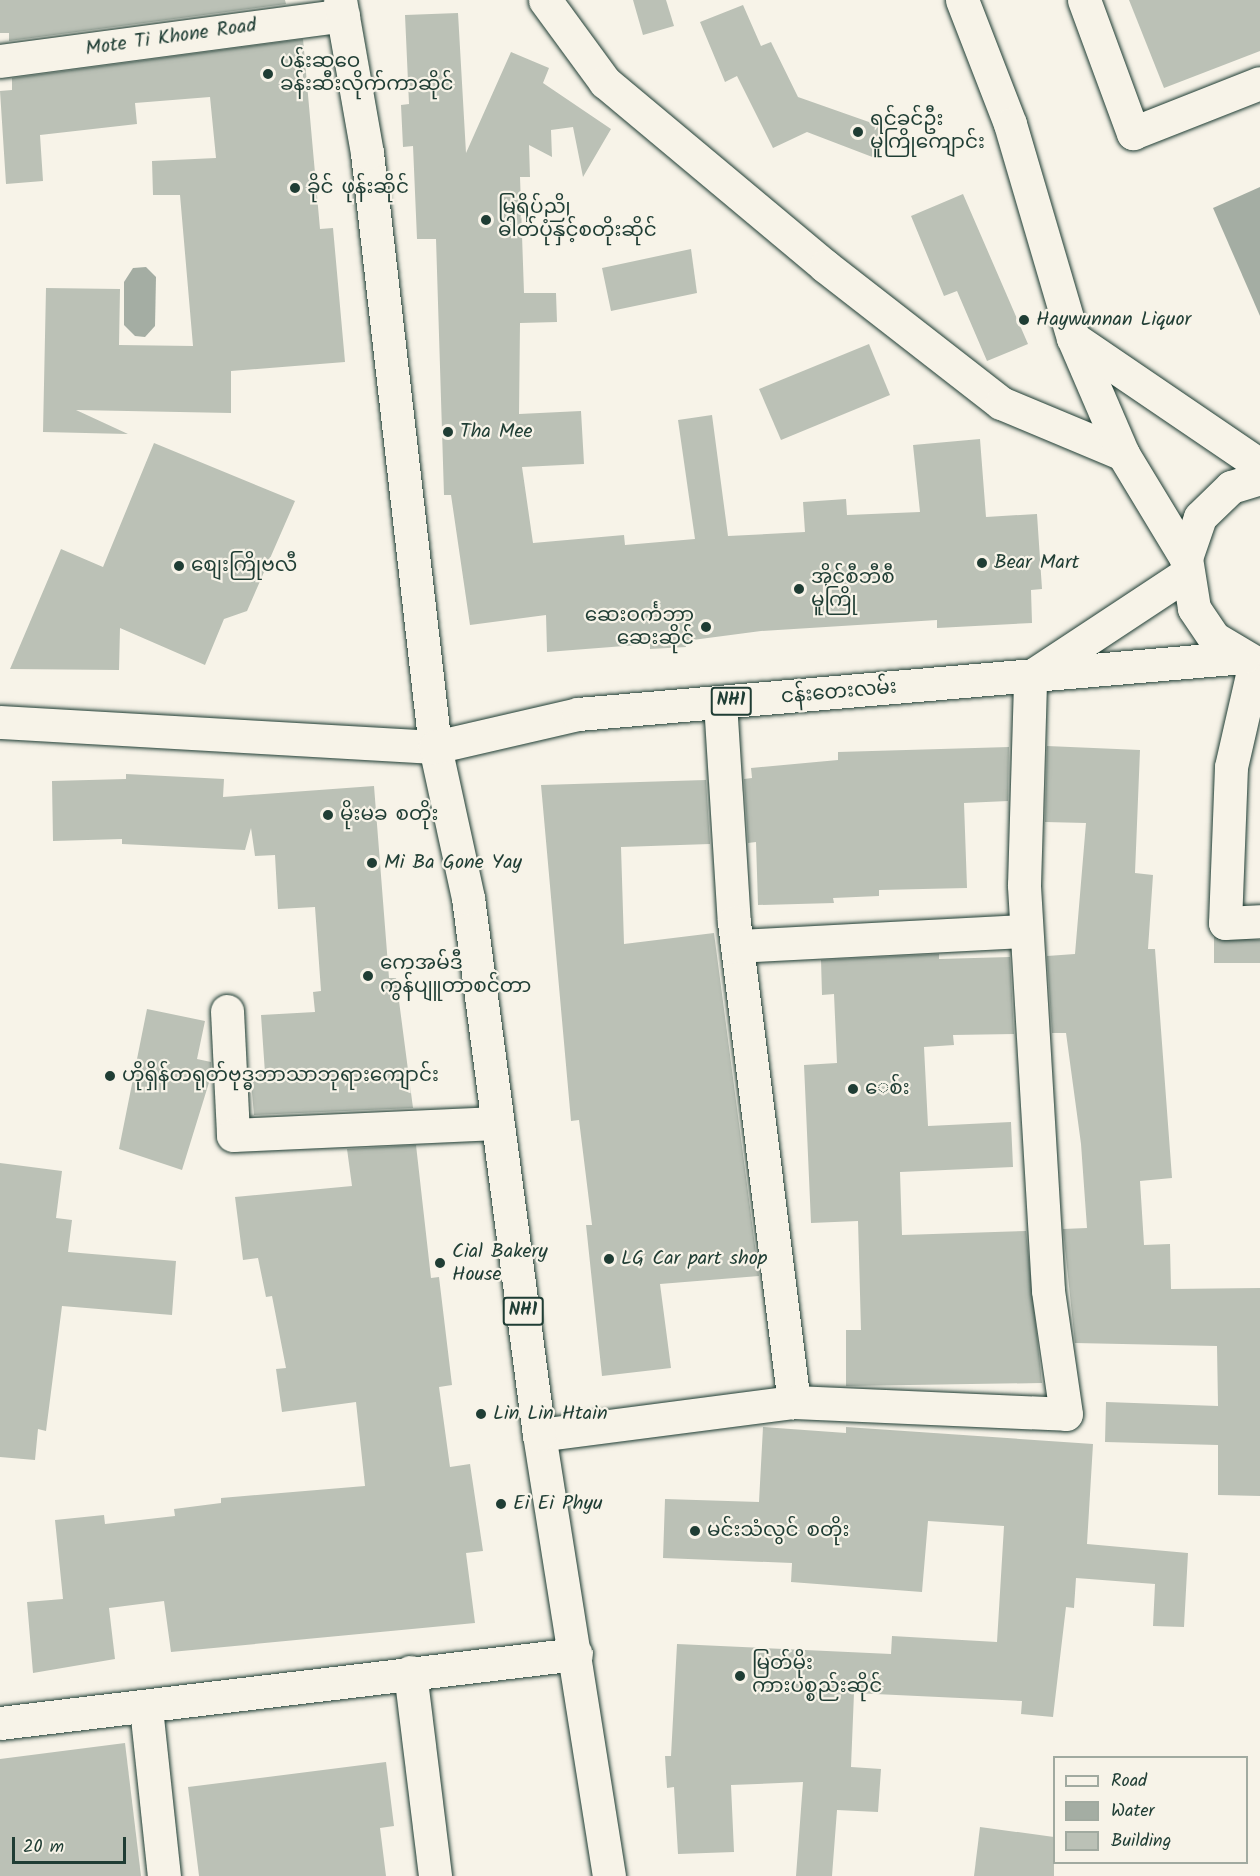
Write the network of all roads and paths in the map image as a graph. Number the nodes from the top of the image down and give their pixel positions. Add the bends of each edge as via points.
1 (545, 0) edge
2 (962, 0) edge
3 (1084, 0) edge
4 (342, 8) edge
5 (0, 61) edge
6 (1260, 83) edge
7 (1073, 338) junction
8 (1123, 454) junction
9 (1260, 465) edge
10 (1260, 478) edge
11 (1186, 566) junction
12 (1253, 660) edge
13 (1030, 677) junction
14 (720, 702) junction
15 (0, 722) edge
16 (435, 747) junction
17 (1260, 921) edge
18 (1026, 931) junction
19 (737, 946) junction
20 (227, 1011) dead end
21 (497, 1123) junction
22 (794, 1402) junction
23 (539, 1435) junction
24 (576, 1654) junction
25 (410, 1671) junction
26 (146, 1708) junction
27 (0, 1723) edge
28 (164, 1876) edge
29 (435, 1876) edge
30 (609, 1876) edge

1 - 8 main road via 606,82 825,266 1001,403
2 - 7 main road via 1010,124
3 - 6 main road via 1133,132
4 - 5 main road, Mote Ti Khone Road
4 - 16 main road via 367,153
7 - 8 main road
7 - 9 main road
8 - 11 main road
10 - 11 main road via 1231,487 1200,517
11 - 12 main road via 1194,608 1214,638
11 - 13 main road, ငန်းတေးလမ်း / NH1
12 - 13 main road, ငန်းတေးလမ်း / NH1
12 - 17 main road via 1231,767 1225,923
13 - 14 main road, ငန်းတေးလမ်း / NH1
13 - 18 main road
14 - 16 main road, ငန်းတေးလမ်း / NH1 via 578,714
14 - 19 main road
15 - 16 main road, ငန်းတေးလမ်း
16 - 21 main road, NH1 via 468,898
18 - 19 main road
18 - 22 main road via 1048,1290 1066,1414
19 - 22 main road
20 - 21 main road via 234,1135
21 - 23 main road, NH1
22 - 23 main road
23 - 24 main road, NH1
24 - 25 main road
24 - 30 main road, NH1
25 - 26 main road
25 - 29 main road
26 - 27 main road
26 - 28 main road

